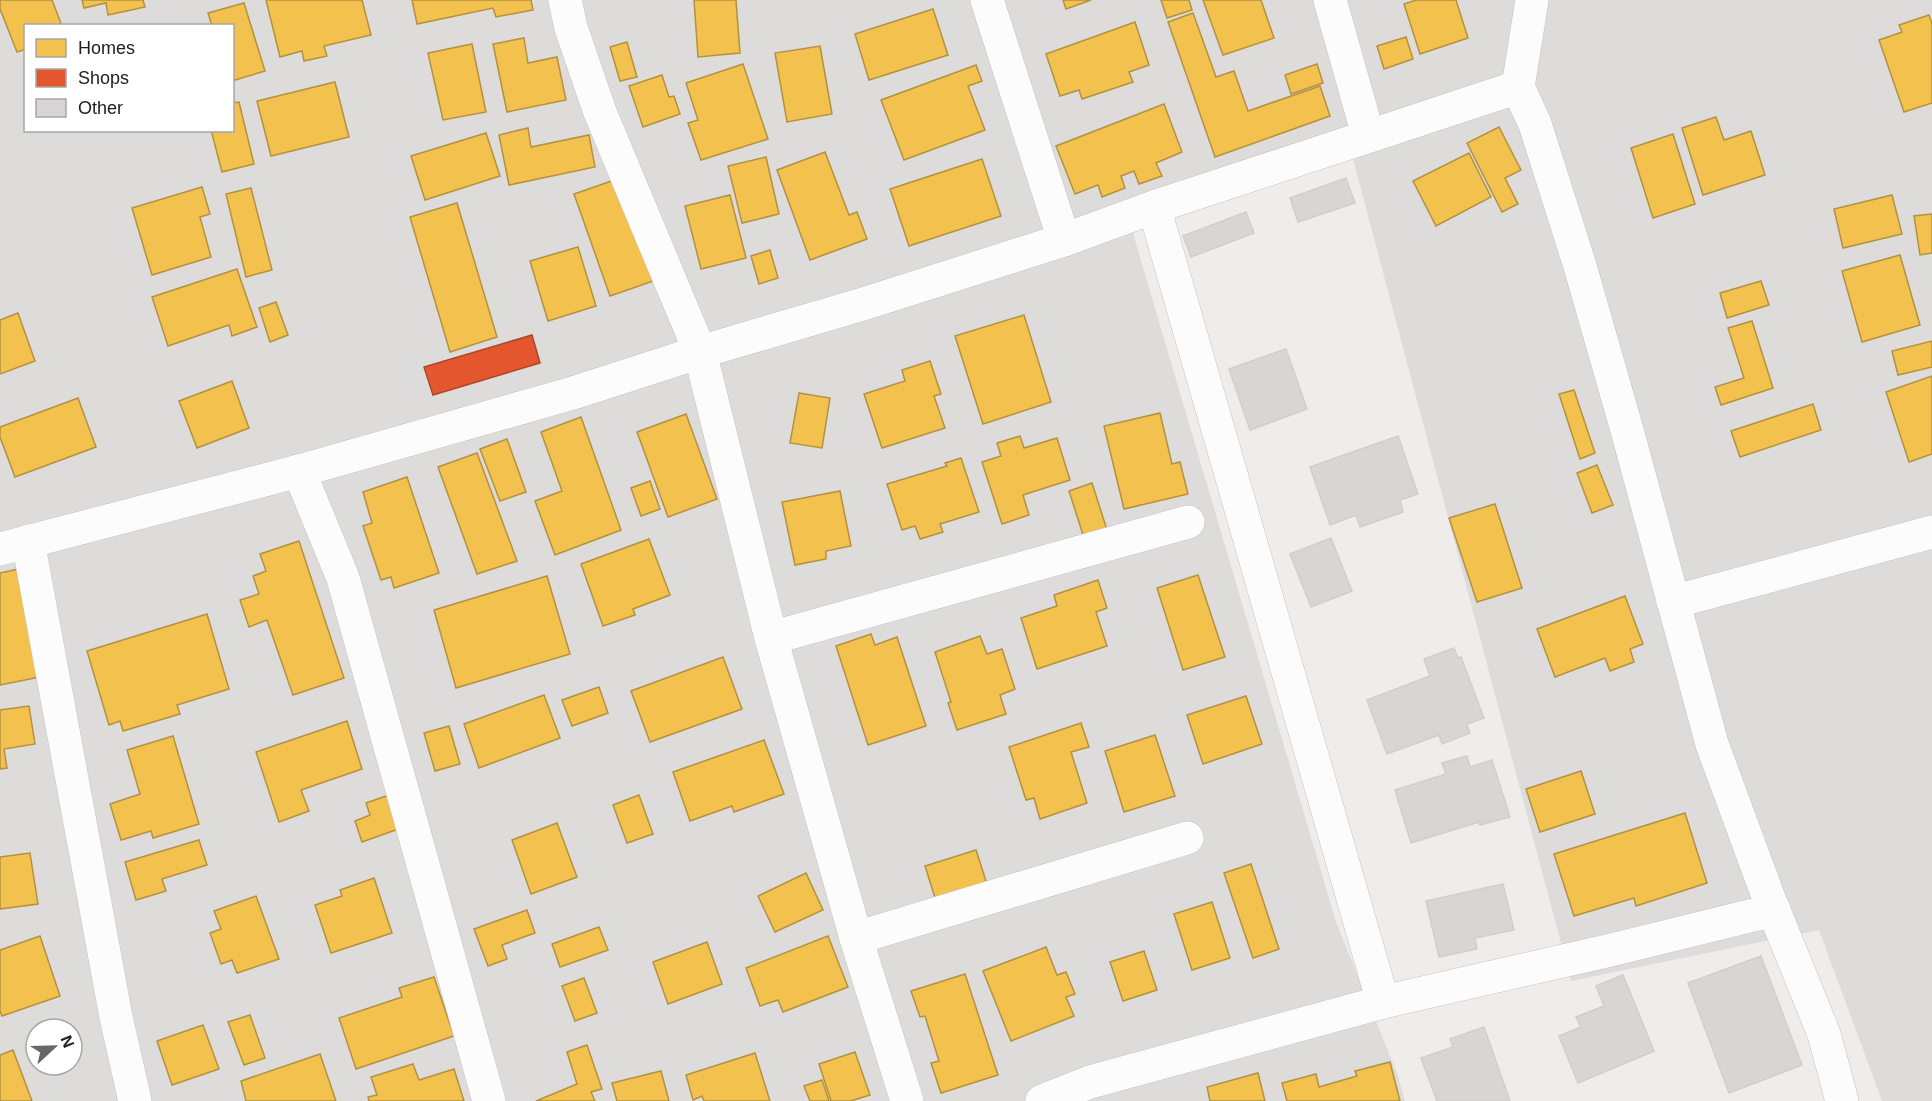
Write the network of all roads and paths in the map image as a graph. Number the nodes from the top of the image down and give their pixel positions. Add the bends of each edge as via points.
1 (566, 0) edge
2 (987, 0) edge
3 (1330, 0) edge
4 (1532, 0) edge
5 (1518, 87) junction
6 (1368, 135) junction
7 (1154, 207) junction
8 (1064, 240) junction
9 (700, 352) junction
10 (299, 471) junction
11 (1188, 522) dead end
12 (1932, 532) edge
13 (14, 545) edge
14 (1673, 602) junction
15 (771, 638) junction
16 (1186, 838) dead end
17 (1774, 910) junction
18 (856, 938) junction
19 (1383, 1002) junction
20 (135, 1101) edge
21 (489, 1101) edge
22 (907, 1101) edge
23 (1042, 1101) edge
24 (1842, 1101) edge

1 - 9 street via 571,28 600,112
2 - 8 street
3 - 6 street
4 - 5 street
5 - 6 street
5 - 14 street via 1535,124 1580,266
6 - 7 street
7 - 8 street
7 - 19 street
8 - 9 street
9 - 10 street via 573,393
9 - 15 street
10 - 13 street
10 - 21 street via 343,578
11 - 15 street
12 - 14 street
13 - 20 street
14 - 17 street via 1712,744
15 - 18 street
16 - 18 street
17 - 19 street
17 - 24 street via 1824,1034
18 - 22 street
19 - 23 street via 1090,1082

